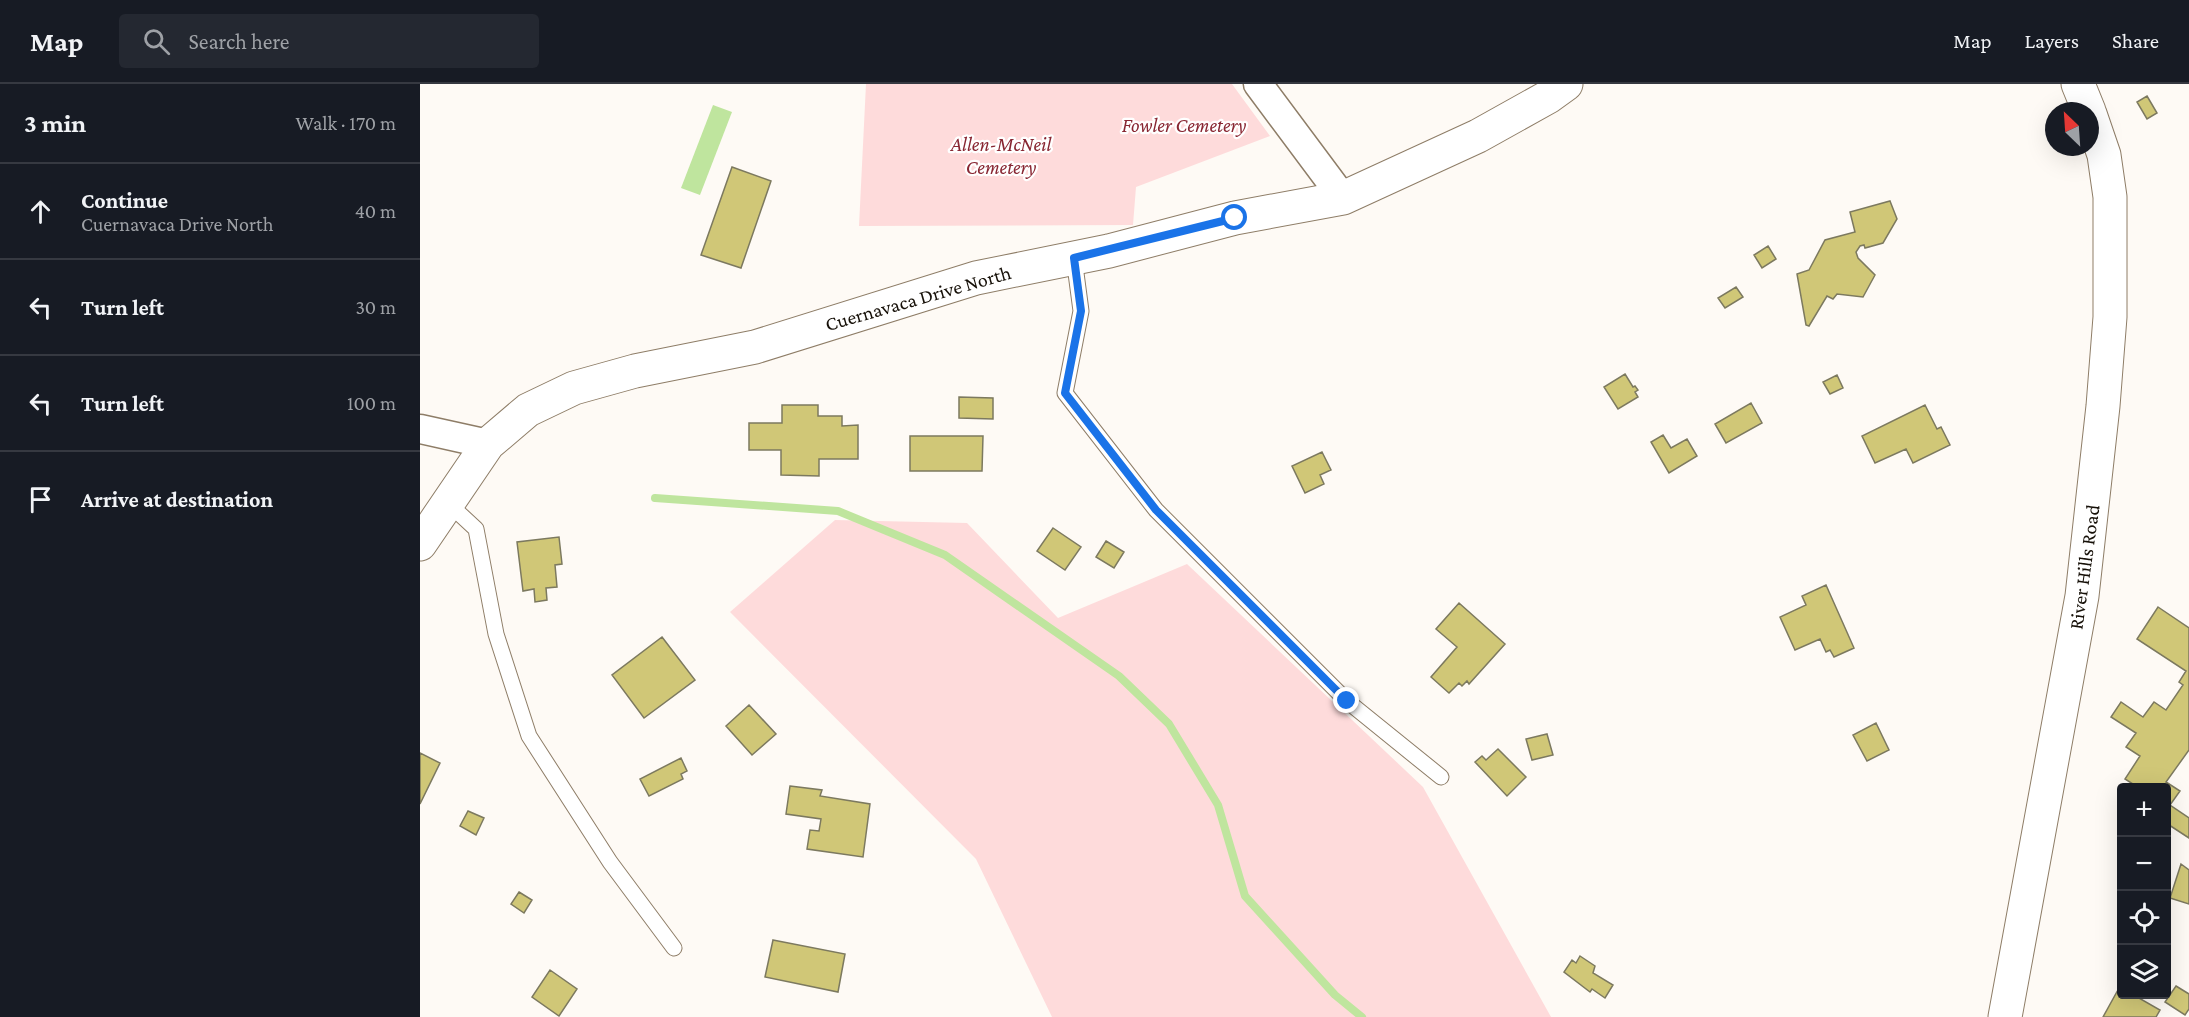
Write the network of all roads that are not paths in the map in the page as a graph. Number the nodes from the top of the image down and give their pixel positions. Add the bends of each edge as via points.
1 (1258, 84) edge
2 (1566, 84) edge
3 (2088, 98) edge
4 (1343, 198) junction
5 (1074, 258) junction
6 (420, 429) edge
7 (488, 444) junction
8 (448, 503) junction
9 (420, 544) edge
10 (1441, 777) dead end
11 (674, 948) dead end
12 (2005, 1017) edge

1 - 4 street
2 - 4 street, Cuernavaca Drive North via 1478,136
3 - 12 street, River Hills Road via 2104,155 2110,197 2110,317 2101,428 2082,596
4 - 5 street, Cuernavaca Drive North via 1235,218
5 - 7 street, Cuernavaca Drive North via 976,278 755,347 574,387 528,410
5 - 10 lane via 1081,311 1065,393 1156,510 1347,701
6 - 7 street
7 - 8 street, Cuernavaca Drive North
8 - 9 street, Cuernavaca Drive North
8 - 11 lane via 476,529 496,634 529,736 610,862

